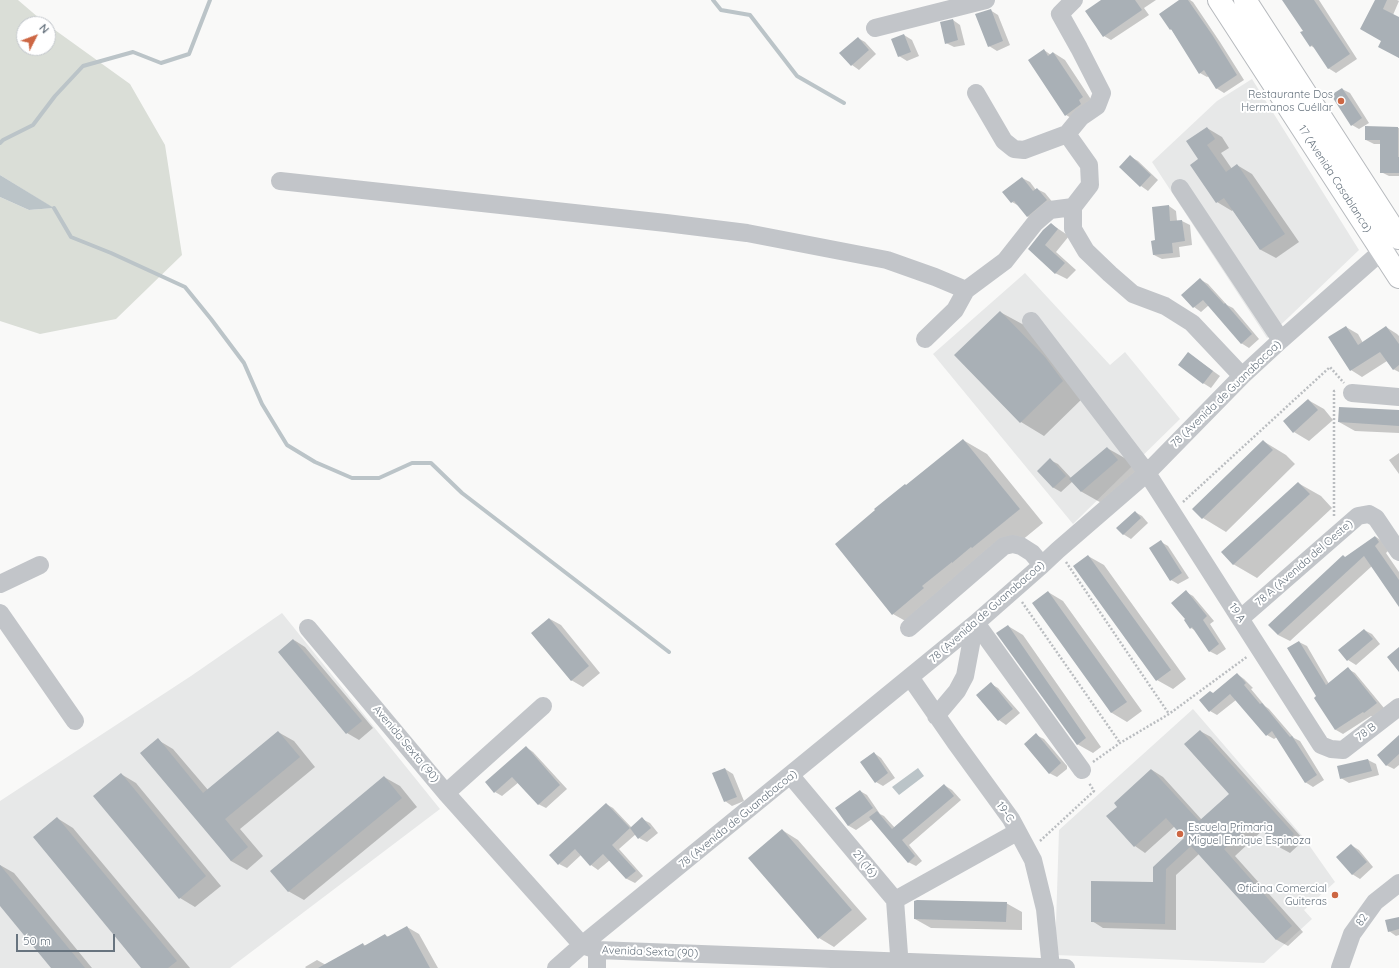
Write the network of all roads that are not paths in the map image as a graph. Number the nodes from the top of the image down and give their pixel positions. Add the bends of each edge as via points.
1 (986, 0) edge
2 (1074, 0) edge
3 (1219, 0) edge
4 (1245, 0) edge
5 (875, 28) dead end
6 (976, 93) dead end
7 (1068, 134) junction
8 (280, 181) dead end
9 (1180, 188) dead end
10 (1073, 207) junction
11 (1395, 240) edge
12 (1399, 277) edge
13 (966, 290) junction
14 (1031, 321) dead end
15 (925, 339) dead end
16 (1281, 340) junction
17 (1242, 376) junction
18 (1352, 392) road end
19 (1399, 397) edge
20 (1146, 473) junction
21 (1399, 552) edge
22 (40, 565) dead end
23 (1042, 565) junction
24 (0, 584) edge
25 (0, 613) edge
26 (1241, 618) junction
27 (973, 626) junction
28 (308, 628) dead end
29 (909, 628) dead end
30 (910, 677) junction
31 (543, 706) dead end
32 (1399, 707) edge
33 (936, 716) junction
34 (75, 721) dead end
35 (1331, 749) joint
36 (1082, 770) road end
37 (791, 776) junction
38 (446, 793) junction
39 (1017, 832) junction
40 (1399, 883) edge
41 (895, 900) junction
42 (590, 948) junction
43 (744, 962) edge
44 (900, 965) edge
45 (556, 968) edge
46 (597, 968) edge
47 (1056, 968) edge
48 (1340, 968) edge

1 - 5 street
2 - 7 street via 1060,14 1102,94 1097,106 1081,117
3 - 11 main road, 17 (Avenida Casablanca)
4 - 11 main road, 17 (Avenida Casablanca)
6 - 7 street via 1004,141 1014,150 1024,150
7 - 10 street via 1089,165 1090,185
8 - 13 street via 747,233 887,260
9 - 16 street
10 - 13 street via 1050,210 1035,222 1005,261
10 - 17 street via 1073,229 1086,251 1133,294 1165,306 1192,322
11 - 12 main road, 17 (Avenida Casablanca)
11 - 16 street, 78 (Avenida de Guanabacoa)
13 - 15 street via 955,310
14 - 20 street, 19 A
16 - 17 street, 78 (Avenida de Guanabacoa)
17 - 20 street, 78 (Avenida de Guanabacoa)
18 - 19 street
20 - 23 street, 78 (Avenida de Guanabacoa)
20 - 26 street, 19 A
21 - 26 street, 78 A (Avenida del Oeste) via 1376,518 1369,514 1358,516
22 - 24 street
23 - 27 street, 78 (Avenida de Guanabacoa)
23 - 29 street via 1032,553 1021,546 1004,546
25 - 34 street
26 - 35 street, 19 A via 1321,745
27 - 30 street, 78 (Avenida de Guanabacoa)
27 - 33 street via 965,676 957,691
27 - 36 street
28 - 38 street, Avenida Sexta (90)
30 - 33 street, 19-C
30 - 37 street, 78 (Avenida de Guanabacoa)
31 - 38 street
32 - 35 street, 78 B via 1343,750
33 - 39 street, 19-C via 1011,819
37 - 41 street, 21 (16)
37 - 42 street, 78 (Avenida de Guanabacoa)
38 - 42 street, Avenida Sexta (90)
39 - 41 street
39 - 47 street, 19-C via 1033,860
40 - 48 street, 82 via 1375,902 1352,934
41 - 44 street
42 - 43 street, Avenida Sexta (90)
42 - 45 street, 78 (Avenida de Guanabacoa)
42 - 46 street
43 - 44 street, Avenida Sexta (90)
44 - 47 street, Avenida Sexta (90)

